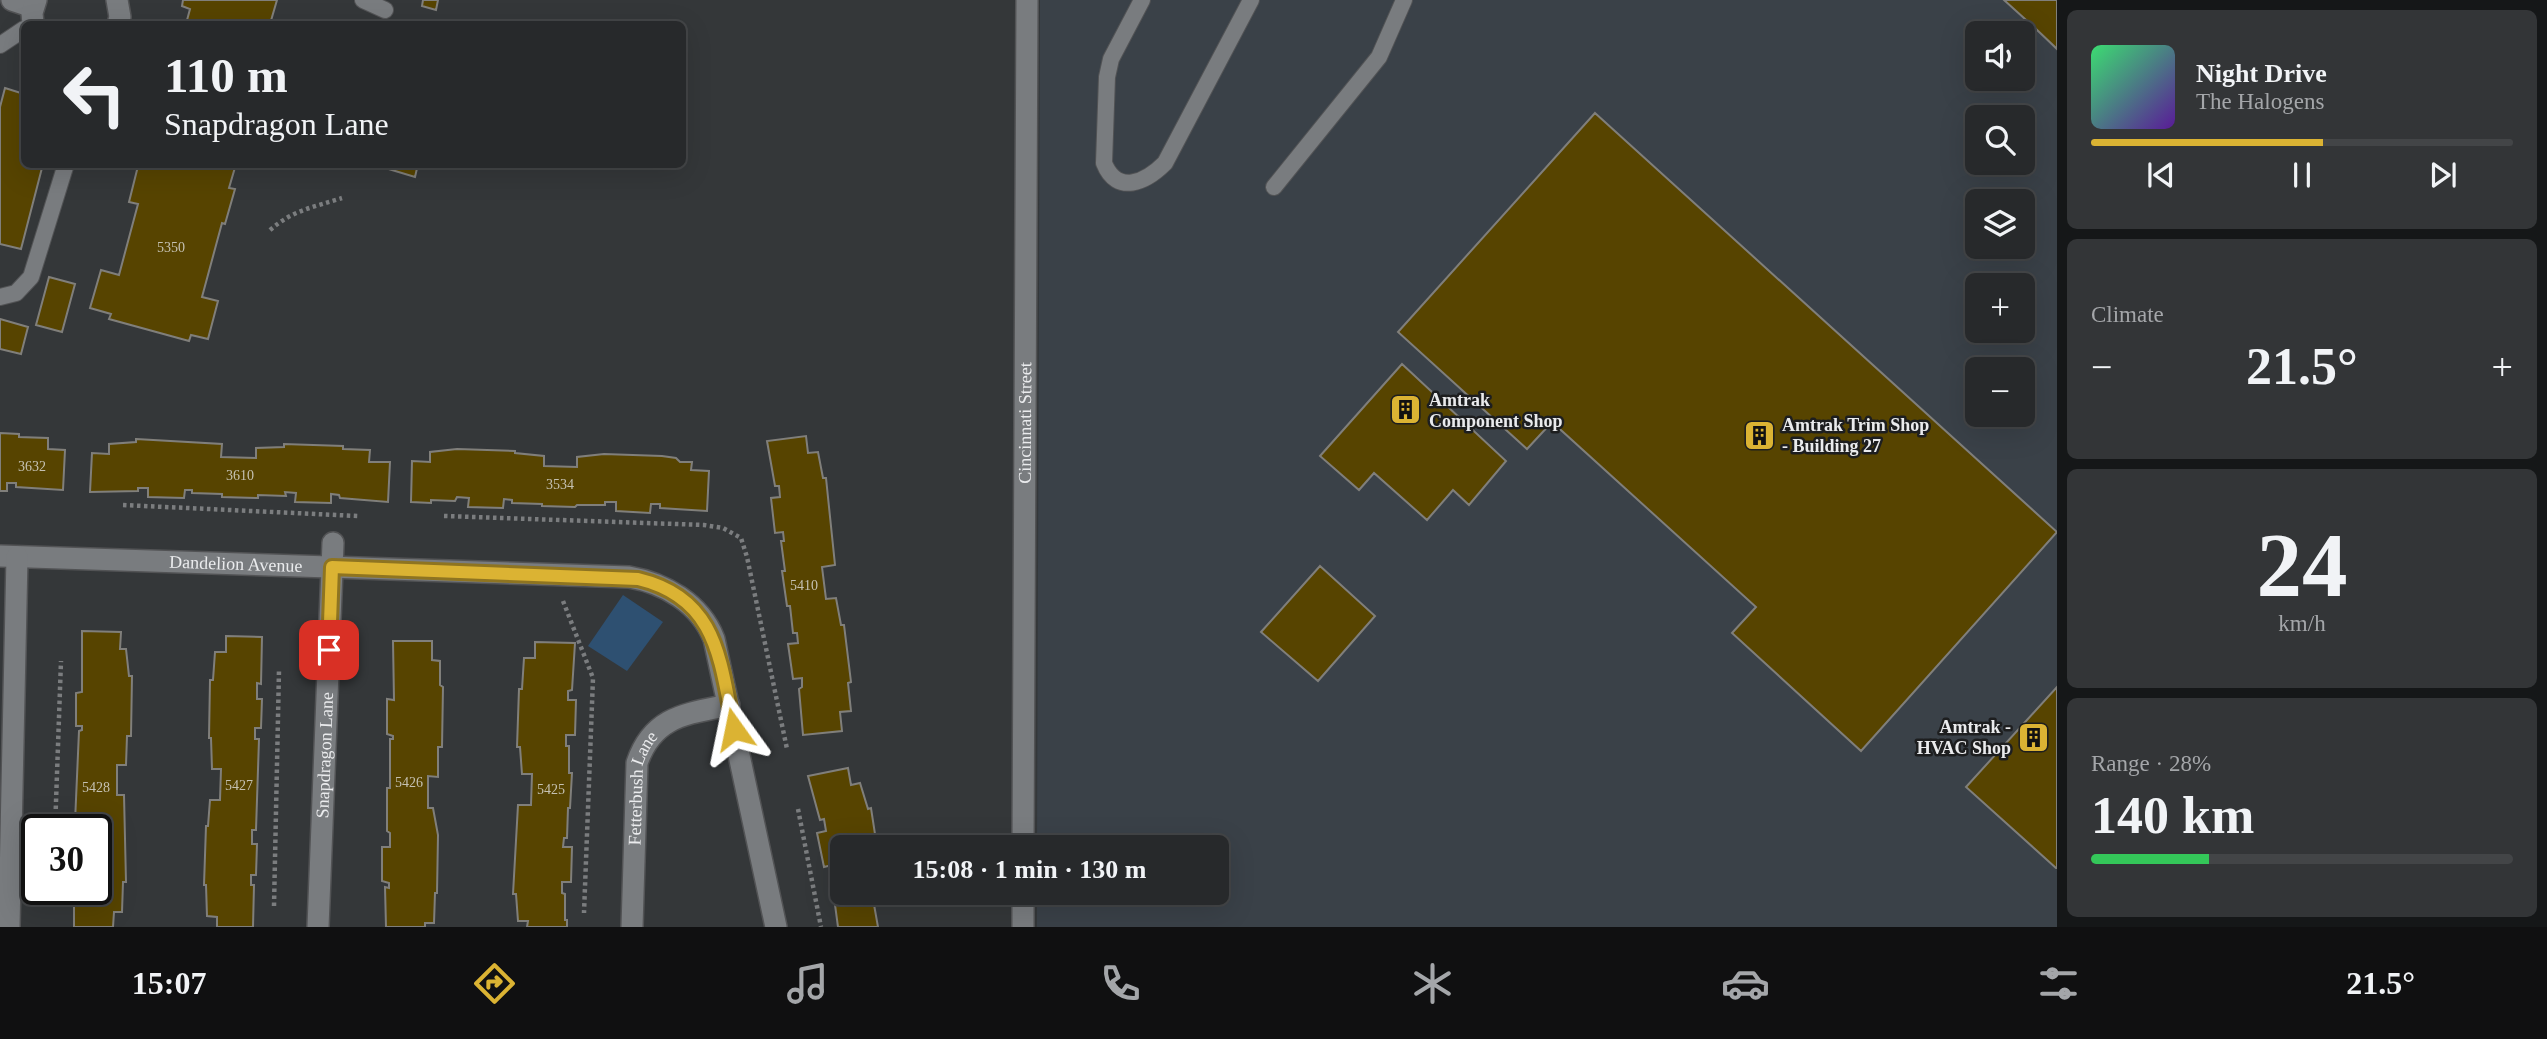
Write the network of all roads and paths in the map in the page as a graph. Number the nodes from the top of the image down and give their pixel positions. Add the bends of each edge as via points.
1 (12, 0) edge
2 (117, 0) edge
3 (363, 0) edge
4 (1027, 0) edge
5 (1142, 0) edge
6 (1251, 0) edge
7 (1405, 0) edge
8 (385, 10) dead end
9 (33, 16) edge
10 (119, 21) edge
11 (21, 31) edge
12 (0, 45) edge
13 (65, 168) edge
14 (1274, 187) dead end
15 (342, 198) dead end
16 (270, 230) dead end
17 (0, 297) edge
18 (123, 505) dead end
19 (358, 516) dead end
20 (333, 543) dead end
21 (8, 556) edge
22 (332, 567) junction
23 (552, 575) junction
24 (61, 661) dead end
25 (279, 670) dead end
26 (729, 705) junction
27 (798, 809) dead end
28 (56, 814) edge
29 (1023, 835) edge
30 (1023, 905) edge
31 (274, 906) dead end
32 (584, 913) dead end
33 (9, 927) edge
34 (318, 927) edge
35 (632, 927) edge
36 (776, 927) edge
37 (821, 927) edge
38 (1023, 927) edge

1 - 9 street
2 - 10 street
3 - 8 lane
4 - 29 street, Cincinnati Street
5 - 6 lane via 1111,59 1104,163 1108,173 1136,183 1151,178 1165,163
7 - 14 lane via 1379,57
11 - 12 lane
13 - 17 lane via 32,276 16,293
15 - 16 path via 309,206
18 - 19 path
20 - 22 street, Snapdragon Lane
21 - 22 street, Dandelion Avenue
21 - 33 street
22 - 23 street, Dandelion Avenue
22 - 34 street, Snapdragon Lane
23 - 26 street, Dandelion Avenue via 638,579 665,587 690,604 712,633
23 - 32 path via 593,678
24 - 28 path
25 - 31 path
26 - 35 street, Fetterbush Lane via 673,718 646,740 639,756
26 - 36 street, Dandelion Avenue
27 - 37 path
30 - 38 street

